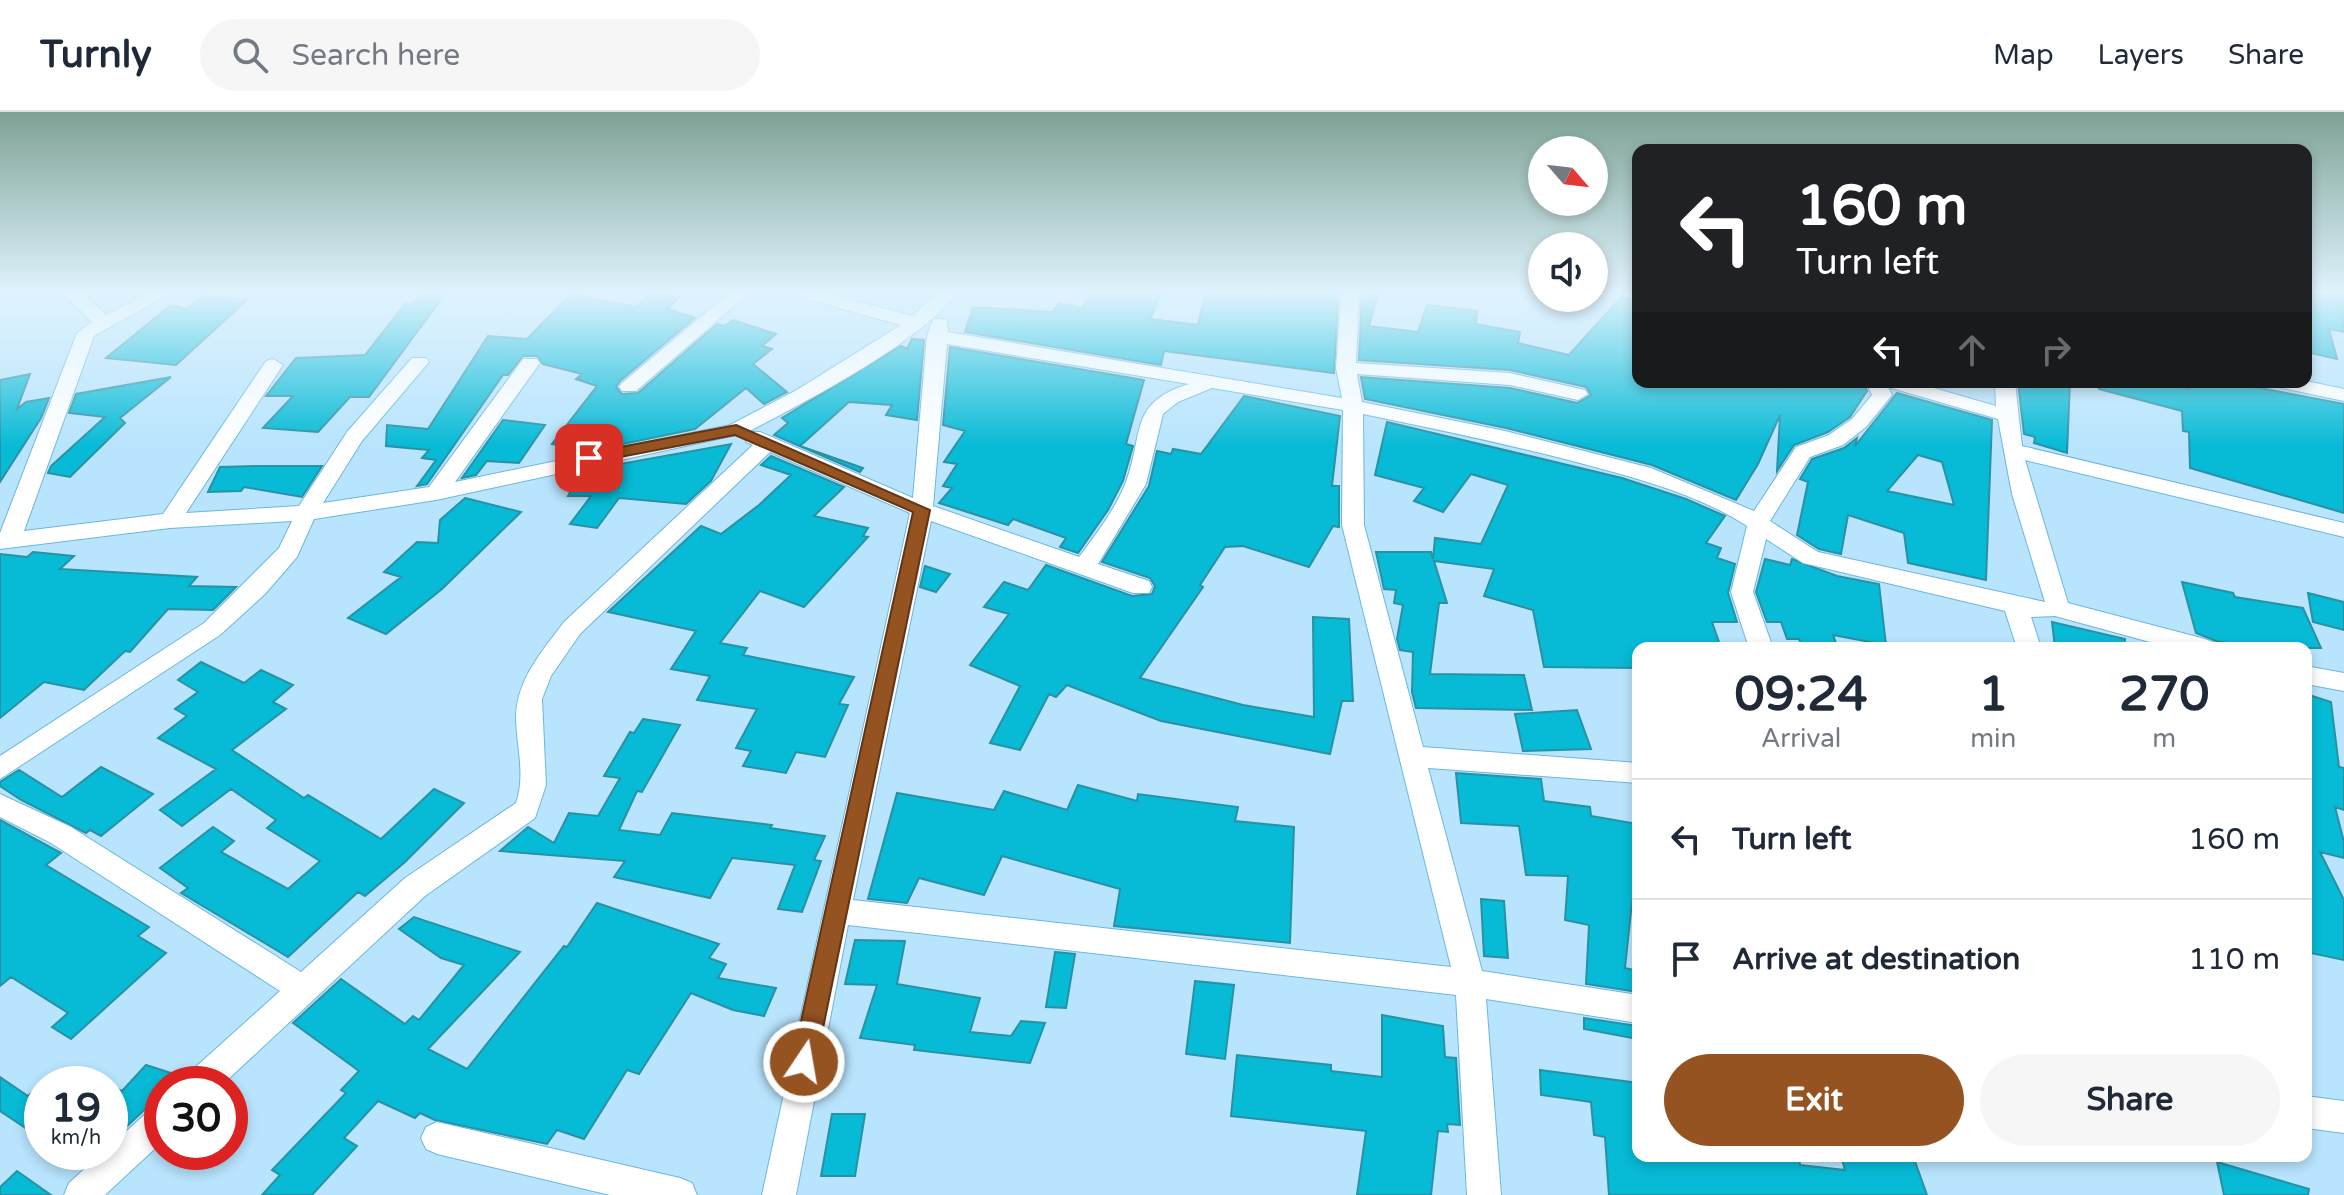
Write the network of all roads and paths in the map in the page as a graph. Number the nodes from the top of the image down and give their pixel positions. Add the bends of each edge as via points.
1 (81, 345) edge
2 (679, 345) edge
3 (897, 345) edge
4 (926, 345) edge
5 (1008, 345) edge
6 (1347, 345) edge
7 (419, 362) dead end
8 (530, 363) dead end
9 (273, 365) dead end
10 (1346, 368) junction
11 (1210, 383) junction
12 (629, 387) dead end
13 (1879, 388) edge
14 (1913, 388) edge
15 (2005, 388) edge
16 (2310, 388) edge
17 (1578, 394) dead end
18 (2344, 395) edge
19 (1353, 406) junction
20 (2005, 415) junction
21 (736, 430) junction
22 (767, 443) junction
23 (2012, 450) junction
24 (436, 493) junction
25 (922, 510) junction
26 (306, 513) junction
27 (170, 521) junction
28 (1759, 521) junction
29 (2344, 530) edge
30 (5, 540) edge
31 (1084, 567) junction
32 (1141, 587) dead end
33 (2015, 605) junction
34 (2055, 608) junction
35 (1759, 642) edge
36 (2027, 642) edge
37 (2182, 642) edge
38 (2312, 676) edge
39 (2344, 682) edge
40 (1412, 757) junction
41 (0, 769) edge
42 (1632, 773) edge
43 (0, 805) edge
44 (836, 911) junction
45 (1470, 983) junction
46 (302, 989) junction
47 (1632, 1008) edge
48 (219, 1066) edge
49 (2312, 1113) edge
50 (2344, 1117) edge
51 (144, 1137) edge
52 (437, 1138) dead end
53 (81, 1195) edge
54 (680, 1195) edge
55 (779, 1195) edge
56 (1484, 1195) edge

1 - 30 street
2 - 12 street
3 - 21 street
4 - 25 street
5 - 11 street
6 - 10 street
7 - 26 street via 354,437
8 - 24 street
9 - 27 street
10 - 17 street via 1510,379
10 - 19 street
11 - 19 street
11 - 31 street via 1173,396 1155,411 1140,473 1119,519
13 - 28 street via 1882,395 1859,423 1836,440 1803,452
14 - 20 street
15 - 20 street
16 - 18 street
19 - 28 street via 1644,473
19 - 40 street via 1353,525
20 - 23 street
21 - 22 street
21 - 24 street
22 - 25 street
22 - 46 street via 572,628 546,664 530,697 534,797 526,810 415,887
23 - 29 street
23 - 34 street
24 - 26 street
25 - 31 street
25 - 44 street
26 - 27 street
26 - 41 street via 289,552 212,629
27 - 30 street
28 - 33 street via 1811,558
28 - 35 street via 1742,592
31 - 32 street
33 - 34 street via 2041,611
33 - 36 street
34 - 37 street
38 - 39 street
40 - 42 street
40 - 45 street
43 - 46 street via 61,835
44 - 45 street
44 - 55 street
45 - 47 street
45 - 56 street
46 - 48 street
49 - 50 street
51 - 53 street
52 - 54 street

